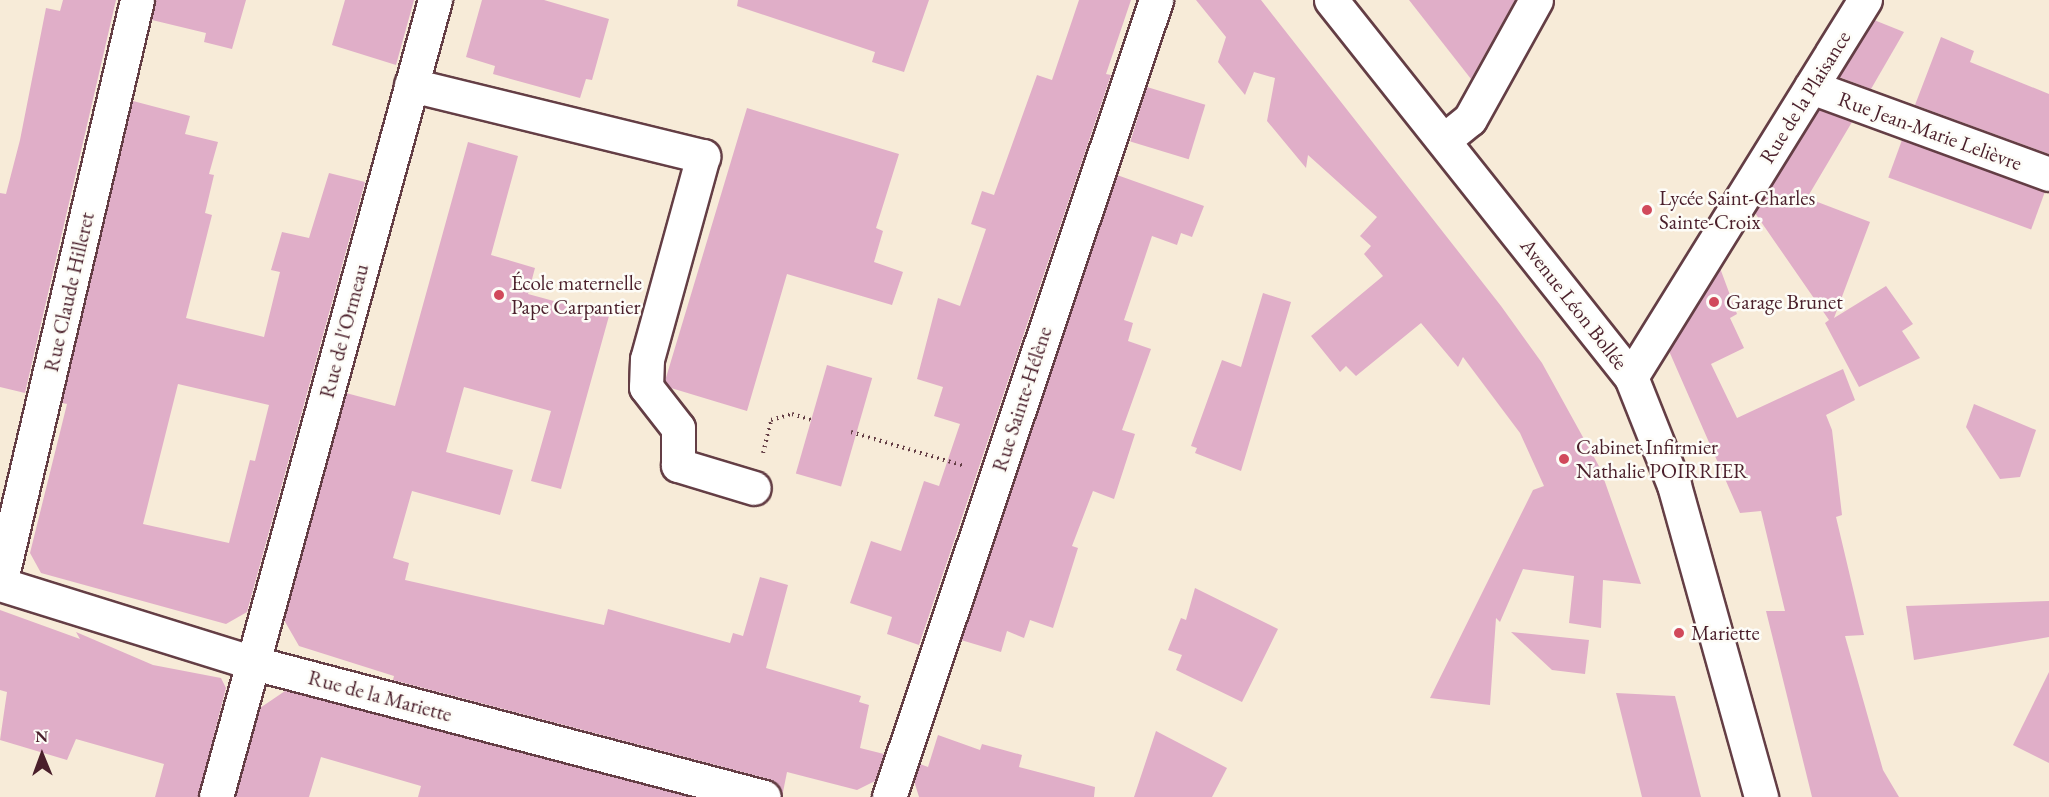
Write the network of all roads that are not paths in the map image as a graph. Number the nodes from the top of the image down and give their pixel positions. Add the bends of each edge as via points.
1 (137, 0) edge
2 (435, 0) edge
3 (1156, 0) edge
4 (1331, 0) edge
5 (1536, 0) edge
6 (1865, 0) edge
7 (411, 85) junction
8 (1811, 87) junction
9 (1444, 140) junction
10 (2049, 174) edge
11 (1631, 377) junction
12 (754, 488) road end
13 (0, 584) edge
14 (254, 663) junction
15 (216, 797) edge
16 (764, 797) edge
17 (889, 797) edge
18 (1761, 797) edge

1 - 13 street, Rue Claude Hilleret
2 - 7 street, Rue de l'Ormeau
3 - 17 street, Rue Sainte-Hélène
4 - 9 street, Avenue Léon Bollée
5 - 9 street via 1470,119
6 - 8 street, Rue de la Plaisance
7 - 12 street via 703,156 647,359 646,387 678,428 678,465
7 - 14 street, Rue de l'Ormeau
8 - 10 street, Rue Jean-Marie Lelièvre
8 - 11 street, Rue de la Plaisance
9 - 11 street, Avenue Léon Bollée
11 - 18 street, Avenue Léon Bollée via 1674,485
13 - 14 street, Rue de la Mariette
14 - 15 street, Rue de l'Ormeau
14 - 16 street, Rue de la Mariette

